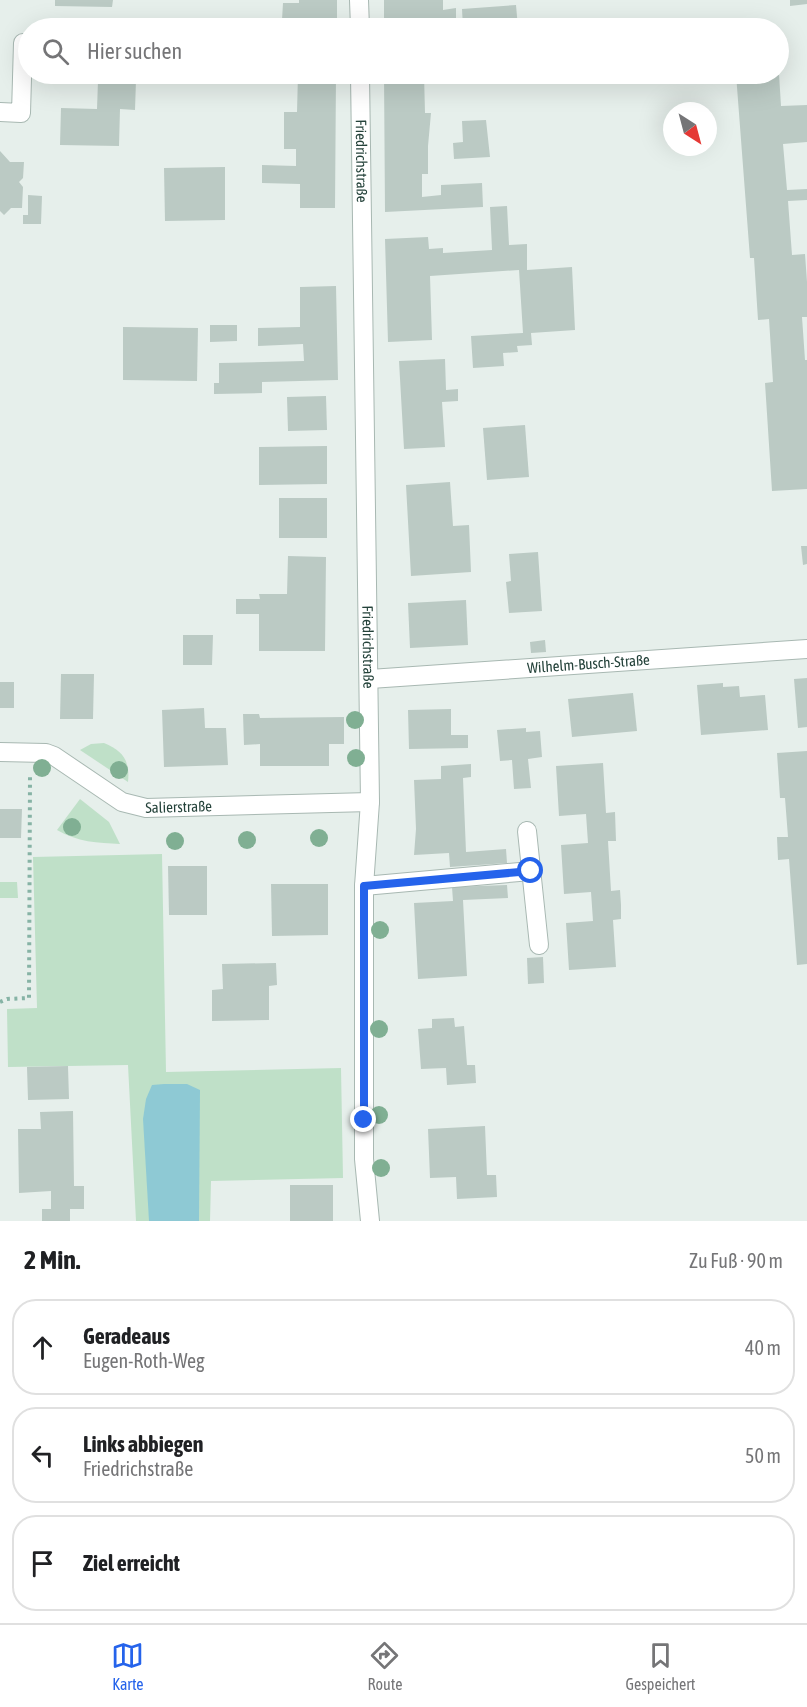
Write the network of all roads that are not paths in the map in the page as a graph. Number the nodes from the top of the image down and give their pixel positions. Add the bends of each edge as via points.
1 (359, 0) edge
2 (360, 18) edge
3 (21, 84) edge
4 (360, 84) edge
5 (0, 112) edge
6 (807, 649) edge
7 (370, 679) junction
8 (0, 752) edge
9 (370, 802) junction
10 (527, 831) dead end
11 (531, 871) junction
12 (364, 886) junction
13 (539, 945) dead end
14 (370, 1221) edge

1 - 2 street
3 - 5 street via 21,113
4 - 7 street, Friedrichstraße
6 - 7 street, Wilhelm-Busch-Straße
7 - 9 street, Friedrichstraße
8 - 9 street, Salierstraße via 54,756 135,807
9 - 12 street, Friedrichstraße
10 - 11 street
11 - 12 street
11 - 13 street
12 - 14 street, Friedrichstraße via 364,1159

